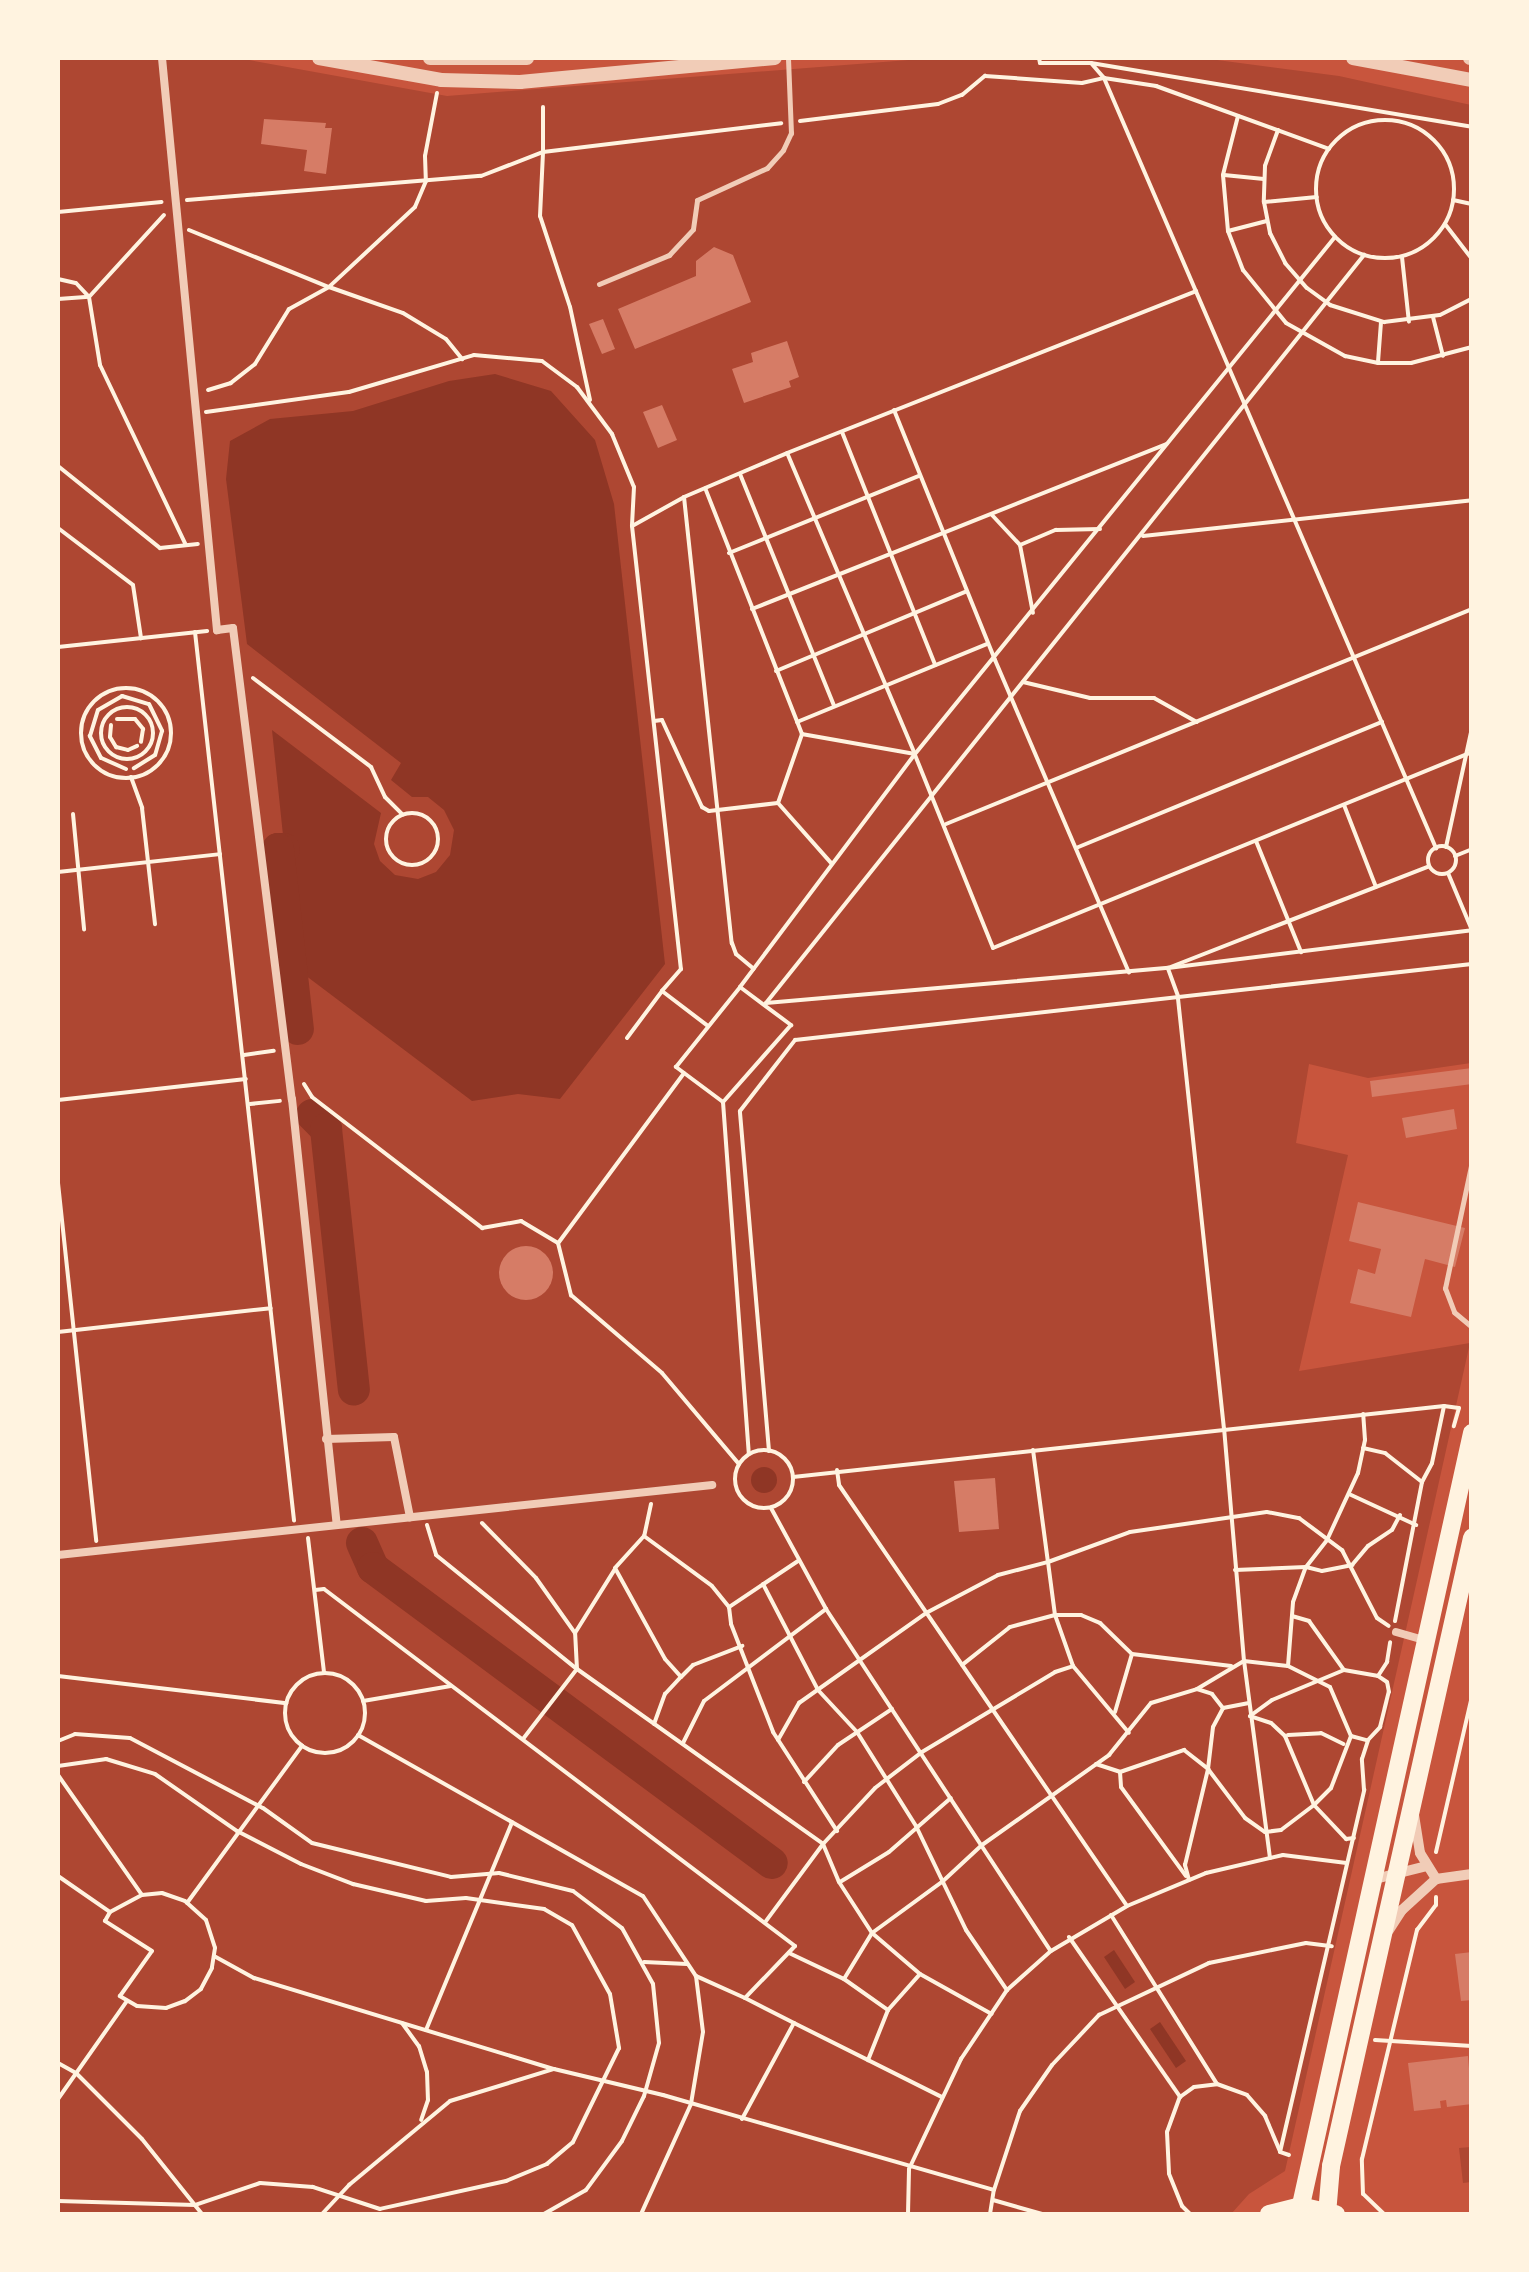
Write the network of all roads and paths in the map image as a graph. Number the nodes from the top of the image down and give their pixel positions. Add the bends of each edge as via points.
1 (162, 58) edge
2 (319, 58) edge
3 (430, 58) edge
4 (527, 58) edge
5 (775, 58) edge
6 (788, 58) edge
7 (1039, 58) edge
8 (1354, 58) edge
9 (1091, 63) junction
10 (1104, 78) junction
11 (438, 80) junction
12 (1472, 80) edge
13 (543, 107) dead end
14 (1238, 116) junction
15 (791, 122) junction
16 (1472, 127) edge
17 (1278, 130) junction
18 (1329, 149) junction
19 (543, 152) junction
20 (1223, 175) junction
21 (1264, 179) junction
22 (426, 181) junction
23 (1317, 197) junction
24 (177, 200) junction
25 (1453, 200) junction
26 (1264, 202) junction
27 (1472, 204) edge
28 (58, 212) edge
29 (1268, 221) junction
30 (1445, 224) junction
31 (180, 226) junction
32 (1228, 231) junction
33 (1335, 238) junction
34 (1364, 255) junction
35 (1402, 256) junction
36 (1472, 260) edge
37 (58, 279) edge
38 (1300, 281) junction
39 (598, 284) dead end
40 (329, 286) junction
41 (1196, 290) junction
42 (89, 297) junction
43 (1472, 299) edge
44 (58, 300) edge
45 (1327, 303) junction
46 (1275, 312) junction
47 (1433, 317) junction
48 (1381, 322) junction
49 (1408, 322) junction
50 (1302, 334) junction
51 (1472, 347) edge
52 (1443, 358) junction
53 (462, 360) junction
54 (1378, 363) junction
55 (1229, 370) junction
56 (195, 394) junction
57 (1247, 404) junction
58 (591, 406) junction
59 (894, 410) junction
60 (195, 414) junction
61 (842, 431) junction
62 (1170, 442) junction
63 (787, 453) junction
64 (58, 466) edge
65 (740, 473) junction
66 (920, 475) junction
67 (704, 488) junction
68 (868, 496) junction
69 (684, 497) junction
70 (1472, 500) edge
71 (990, 513) junction
72 (814, 518) junction
73 (1296, 520) junction
74 (632, 526) junction
75 (58, 528) edge
76 (1100, 529) junction
77 (943, 532) junction
78 (1140, 536) junction
79 (766, 538) junction
80 (207, 542) junction
81 (186, 545) junction
82 (1020, 545) junction
83 (729, 553) junction
84 (890, 553) junction
85 (838, 574) junction
86 (967, 591) junction
87 (789, 594) junction
88 (750, 610) junction
89 (1472, 610) edge
90 (1033, 612) junction
91 (914, 613) junction
92 (864, 634) junction
93 (140, 638) junction
94 (988, 643) junction
95 (58, 647) edge
96 (814, 655) junction
97 (1355, 658) junction
98 (994, 660) junction
99 (935, 664) junction
100 (776, 671) junction
101 (239, 676) junction
102 (1023, 682) junction
103 (885, 685) junction
104 (1012, 696) junction
105 (155, 698) junction
106 (91, 704) junction
107 (149, 704) junction
108 (125, 706) junction
109 (834, 706) junction
110 (98, 710) junction
111 (654, 720) junction
112 (797, 722) junction
113 (1197, 722) junction
114 (1383, 722) junction
115 (112, 724) dead end
116 (1472, 728) edge
117 (153, 731) junction
118 (162, 731) junction
119 (802, 734) junction
120 (101, 735) junction
121 (90, 736) junction
122 (128, 750) junction
123 (915, 754) junction
124 (1469, 754) edge
125 (154, 755) junction
126 (130, 758) junction
127 (162, 760) junction
128 (108, 763) junction
129 (134, 768) dead end
130 (126, 769) dead end
131 (101, 770) junction
132 (132, 777) junction
133 (1407, 779) junction
134 (1049, 783) junction
135 (933, 794) junction
136 (778, 803) junction
137 (1344, 805) junction
138 (718, 810) junction
139 (73, 814) dead end
140 (403, 815) junction
141 (946, 824) junction
142 (1256, 841) junction
143 (1446, 847) junction
144 (1076, 848) junction
145 (1436, 848) junction
146 (1472, 849) edge
147 (220, 854) junction
148 (1455, 856) junction
149 (148, 862) junction
150 (831, 863) junction
151 (1429, 866) junction
152 (78, 870) junction
153 (58, 872) edge
154 (1448, 873) junction
155 (1376, 887) junction
156 (1100, 905) junction
157 (1288, 921) junction
158 (155, 924) dead end
159 (84, 930) dead end
160 (1472, 930) edge
161 (1301, 952) junction
162 (1472, 964) edge
163 (1168, 968) junction
164 (754, 969) junction
165 (1128, 972) junction
166 (740, 987) junction
167 (662, 991) junction
168 (1178, 996) junction
169 (766, 1003) junction
170 (708, 1026) junction
171 (627, 1038) dead end
172 (284, 1050) junction
173 (244, 1056) junction
174 (684, 1073) junction
175 (246, 1079) junction
176 (303, 1082) dead end
177 (292, 1099) junction
178 (58, 1100) edge
179 (723, 1102) junction
180 (250, 1104) junction
181 (1472, 1161) edge
182 (58, 1184) edge
183 (558, 1243) junction
184 (271, 1308) junction
185 (1472, 1327) edge
186 (72, 1331) junction
187 (58, 1332) edge
188 (1444, 1406) junction
189 (1363, 1414) junction
190 (1224, 1429) junction
191 (1472, 1434) edge
192 (326, 1439) junction
193 (1451, 1440) dead end
194 (1363, 1448) junction
195 (769, 1450) junction
196 (1033, 1450) junction
197 (750, 1454) junction
198 (739, 1464) junction
199 (837, 1470) junction
200 (793, 1477) junction
201 (1422, 1482) junction
202 (712, 1485) dead end
203 (654, 1492) junction
204 (1349, 1494) junction
205 (771, 1508) junction
206 (476, 1510) junction
207 (1400, 1515) junction
208 (426, 1516) junction
209 (1231, 1516) junction
210 (410, 1518) junction
211 (337, 1525) junction
212 (1416, 1525) junction
213 (307, 1528) junction
214 (295, 1530) junction
215 (644, 1536) junction
216 (1472, 1538) edge
217 (1327, 1540) junction
218 (96, 1551) junction
219 (58, 1555) edge
220 (798, 1561) junction
221 (1048, 1562) junction
222 (1352, 1564) junction
223 (1306, 1567) junction
224 (615, 1568) junction
225 (1235, 1570) junction
226 (763, 1584) junction
227 (315, 1590) junction
228 (729, 1607) junction
229 (826, 1608) junction
230 (926, 1612) junction
231 (1055, 1615) junction
232 (1292, 1616) junction
233 (1396, 1632) junction
234 (575, 1633) junction
235 (790, 1634) junction
236 (1424, 1640) junction
237 (742, 1646) junction
238 (1132, 1654) junction
239 (859, 1658) junction
240 (1244, 1662) junction
241 (962, 1664) junction
242 (747, 1665) junction
243 (1073, 1666) junction
244 (1234, 1666) junction
245 (1288, 1666) junction
246 (577, 1669) junction
247 (1344, 1670) junction
248 (324, 1673) junction
249 (58, 1676) edge
250 (681, 1676) junction
251 (1378, 1676) junction
252 (1320, 1681) junction
253 (452, 1686) junction
254 (1197, 1689) junction
255 (818, 1690) junction
256 (1472, 1696) edge
257 (363, 1701) junction
258 (1249, 1702) junction
259 (286, 1703) junction
260 (892, 1708) junction
261 (992, 1708) junction
262 (1223, 1708) junction
263 (1114, 1712) junction
264 (1250, 1716) junction
265 (654, 1724) junction
266 (857, 1732) junction
267 (1130, 1733) junction
268 (358, 1735) junction
269 (1285, 1736) junction
270 (1351, 1736) junction
271 (523, 1739) junction
272 (778, 1740) junction
273 (1368, 1740) junction
274 (58, 1741) edge
275 (1344, 1744) junction
276 (682, 1745) junction
277 (302, 1746) junction
278 (922, 1752) junction
279 (1096, 1764) junction
280 (58, 1766) edge
281 (1208, 1769) junction
282 (1120, 1772) junction
283 (58, 1775) edge
284 (885, 1780) junction
285 (804, 1782) junction
286 (1415, 1796) junction
287 (1052, 1797) junction
288 (951, 1798) junction
289 (1314, 1805) junction
290 (512, 1822) junction
291 (916, 1826) junction
292 (237, 1831) junction
293 (836, 1831) junction
294 (1266, 1832) junction
295 (1354, 1838) junction
296 (823, 1844) junction
297 (982, 1845) junction
298 (1270, 1858) junction
299 (1346, 1863) junction
300 (1428, 1866) junction
301 (1398, 1871) junction
302 (490, 1874) junction
303 (1472, 1874) edge
304 (58, 1876) edge
305 (1189, 1880) junction
306 (1371, 1880) junction
307 (1436, 1880) junction
308 (840, 1882) junction
309 (942, 1882) junction
310 (142, 1895) junction
311 (480, 1899) junction
312 (187, 1903) junction
313 (1127, 1906) junction
314 (110, 1912) junction
315 (1111, 1915) junction
316 (765, 1923) junction
317 (872, 1933) junction
318 (1068, 1937) junction
319 (1383, 1940) junction
320 (1332, 1946) junction
321 (1051, 1951) junction
322 (789, 1953) junction
323 (214, 1956) junction
324 (644, 1962) junction
325 (687, 1964) junction
326 (920, 1974) junction
327 (696, 1976) junction
328 (844, 1979) junction
329 (1154, 1986) junction
330 (1008, 1990) junction
331 (745, 1998) junction
332 (126, 2001) junction
333 (1118, 2005) junction
334 (888, 2010) junction
335 (992, 2014) junction
336 (402, 2023) junction
337 (794, 2023) junction
338 (426, 2030) junction
339 (1360, 2039) junction
340 (1390, 2042) junction
341 (1472, 2046) edge
342 (868, 2060) junction
343 (58, 2063) edge
344 (554, 2070) junction
345 (76, 2074) junction
346 (606, 2080) junction
347 (1216, 2084) junction
348 (943, 2097) junction
349 (1180, 2097) junction
350 (58, 2099) edge
351 (691, 2104) junction
352 (742, 2119) junction
353 (419, 2124) junction
354 (1280, 2152) junction
355 (1290, 2155) dead end
356 (909, 2169) junction
357 (994, 2190) junction
358 (338, 2197) junction
359 (993, 2200) junction
360 (58, 2202) edge
361 (195, 2205) junction
362 (1300, 2210) edge
363 (201, 2213) edge
364 (1330, 2213) edge
365 (322, 2214) edge
366 (547, 2214) edge
367 (641, 2214) edge
368 (908, 2214) edge
369 (990, 2214) edge
370 (1042, 2214) edge
371 (1190, 2214) edge
372 (1270, 2214) edge
373 (1384, 2214) edge

1 - 24 street
2 - 11 street
3 - 4 street
5 - 11 street via 520,82
6 - 15 lane
7 - 9 path
8 - 12 street
9 - 10 path
9 - 16 path
10 - 14 path via 1156,86
10 - 15 path via 985,76 938,104
10 - 41 path
11 - 22 path
13 - 19 path
14 - 17 path
14 - 20 path
15 - 19 path
15 - 39 lane via 784,150 767,168 697,200 694,229 670,255
17 - 18 path
17 - 21 path
18 - 23 path
18 - 25 path via 1364,124 1408,124 1442,150 1452,171
19 - 22 path via 480,176
19 - 58 path via 540,216 570,307
20 - 21 path
20 - 32 path
21 - 26 path
22 - 24 path
22 - 40 path via 414,207
23 - 26 path
23 - 33 path
24 - 28 path
24 - 31 street
24 - 42 path
25 - 27 path
25 - 30 path
26 - 29 path
29 - 32 path
29 - 38 path
30 - 35 path via 1430,242
30 - 36 path
31 - 40 path
31 - 56 street
32 - 46 path via 1243,270
33 - 34 path
33 - 38 path
34 - 35 path
34 - 45 path
35 - 49 path
37 - 42 path via 76,282
38 - 45 path
38 - 46 path
40 - 53 path via 403,313 446,339
40 - 56 path via 289,310 255,364 231,382
41 - 55 path
41 - 59 path
42 - 44 path
42 - 81 path via 100,365
43 - 47 path
45 - 48 path
45 - 50 path
46 - 50 path
46 - 55 path
47 - 49 path
47 - 52 path
48 - 49 path
48 - 54 path
50 - 54 path via 1344,356
50 - 57 path
51 - 52 path
52 - 54 path
53 - 58 path via 474,355 542,361
53 - 60 path via 349,392
55 - 57 path
55 - 62 path
56 - 60 street
57 - 73 path
57 - 78 path
58 - 74 path via 612,434 634,486
59 - 61 path
59 - 66 path
60 - 80 street
61 - 63 path
61 - 68 path
62 - 71 path
62 - 76 path
63 - 65 path
63 - 72 path
64 - 81 path via 160,548
65 - 67 path
65 - 79 path
66 - 68 path
66 - 77 path
67 - 69 path
67 - 83 path
68 - 72 path
68 - 84 path
69 - 74 path
69 - 138 path
70 - 73 path
71 - 77 path
71 - 82 path
72 - 79 path
72 - 85 path
73 - 78 path
73 - 97 path
74 - 111 path
75 - 93 path via 133,585
76 - 82 path via 1056,530
76 - 90 path
77 - 84 path
77 - 86 path
78 - 102 path
79 - 83 path
79 - 87 path
80 - 81 path
80 - 101 street via 217,630 233,628
82 - 90 path
83 - 88 path
84 - 85 path
84 - 91 path
85 - 87 path
85 - 92 path
86 - 91 path
86 - 94 path
87 - 88 path
87 - 96 path
88 - 100 path
89 - 97 path
90 - 98 path
91 - 92 path
91 - 99 path
92 - 96 path
92 - 103 path
93 - 95 path
93 - 147 path via 194,632
94 - 98 path
94 - 99 path
96 - 100 path
96 - 109 path
97 - 113 path
97 - 114 path
98 - 104 path
98 - 123 path
99 - 103 path
100 - 112 path
101 - 140 path via 250,676 371,766
101 - 172 street
102 - 104 path
102 - 113 path via 1090,698 1154,698
103 - 109 path
103 - 123 path
104 - 134 path
104 - 135 path
105 - 106 path via 126,687
105 - 107 path
105 - 127 path via 170,724
106 - 110 path
106 - 131 path via 82,723 83,744
107 - 110 path via 122,696
107 - 118 path
108 - 117 path via 147,716
108 - 120 path via 104,719
108 - 122 path via 120,717 140,723 139,744
109 - 112 path
110 - 121 path
111 - 138 path via 662,720 702,807
111 - 167 path via 681,969
112 - 119 path
113 - 134 path
114 - 133 path
114 - 144 path
115 - 122 path via 112,742
116 - 124 path
117 - 118 path
117 - 126 path via 149,746
118 - 125 path
119 - 123 path
119 - 136 path
120 - 121 path
120 - 126 path via 114,755
121 - 128 path
122 - 126 path
123 - 135 path
123 - 150 path
124 - 133 path
124 - 143 path
125 - 127 path
125 - 129 path
127 - 132 path
128 - 130 path
128 - 131 path
131 - 132 path
132 - 149 path
133 - 137 path
133 - 145 path
134 - 141 path
134 - 144 path
135 - 141 path
135 - 169 path
136 - 138 path
136 - 150 path
137 - 142 path
137 - 155 path
138 - 164 path via 732,942
139 - 152 path
140 - 140 path via 420,814 437,832 436,849 418,865 394,858 386,843 390,826
141 - 156 path via 993,948
142 - 156 path
142 - 157 path
143 - 145 path
143 - 148 path
144 - 156 path
145 - 151 path
146 - 148 path
147 - 149 path
147 - 173 path
148 - 154 path
149 - 152 path
149 - 158 path
150 - 164 path
151 - 154 path
151 - 155 path
152 - 153 path
152 - 159 path
154 - 160 path
155 - 157 path
156 - 165 path
157 - 161 path
157 - 163 path
160 - 161 path
161 - 163 path
162 - 168 path
163 - 165 path
163 - 168 path
164 - 166 path
165 - 169 path
166 - 169 path
166 - 170 path
167 - 170 path
167 - 171 path
168 - 190 path
168 - 195 path via 795,1040 740,1111
169 - 179 path via 790,1025
170 - 174 path via 676,1067
172 - 173 path
172 - 177 street
173 - 175 path
174 - 179 path
174 - 183 path
175 - 178 path
175 - 180 path
176 - 183 path via 312,1097 482,1228 521,1221
177 - 180 path
177 - 192 street
179 - 197 path
180 - 184 path
181 - 185 lane via 1444,1288 1454,1312
182 - 186 path
183 - 198 path via 571,1294 662,1373
184 - 186 path
184 - 214 path
186 - 187 path
186 - 218 path
188 - 189 path
188 - 193 path via 1459,1408
188 - 201 path
189 - 190 path
189 - 194 path
190 - 196 path
190 - 209 path
191 - 236 main road
192 - 210 street via 394,1437
192 - 211 street
194 - 201 path via 1385,1453
194 - 204 path
195 - 197 path
195 - 200 path
196 - 199 path
196 - 221 path
197 - 198 path
198 - 205 path via 738,1493 752,1506
199 - 200 path
199 - 230 path via 838,1485
200 - 205 path via 783,1502
201 - 212 path
202 - 203 street
203 - 206 street
203 - 215 path
204 - 207 path
204 - 217 path
205 - 220 path
206 - 208 street
206 - 234 path via 484,1528 536,1578
207 - 212 path
207 - 222 path
208 - 210 street
208 - 246 path via 436,1555
209 - 217 path via 1268,1512 1299,1518
209 - 221 path via 1130,1532
209 - 225 path
210 - 211 street
211 - 213 street
212 - 233 path via 1398,1594
213 - 214 street
213 - 227 path
214 - 218 street
215 - 224 path
215 - 228 path via 712,1586
216 - 286 main road
217 - 222 path
217 - 223 path
218 - 219 street
220 - 226 path
220 - 229 path
221 - 230 path via 998,1576
221 - 231 path
222 - 223 path via 1322,1571
222 - 233 path via 1377,1618
223 - 225 path
223 - 232 path
224 - 234 path
224 - 250 path
225 - 240 path
226 - 228 path
226 - 235 path
227 - 248 path
227 - 253 path via 324,1590
228 - 237 path
229 - 235 path
229 - 239 path
230 - 239 path
230 - 241 path
231 - 238 path via 1100,1623
231 - 241 path via 1010,1626
231 - 243 path
232 - 245 path
232 - 247 path via 1309,1620
233 - 236 street
233 - 251 path
234 - 246 path
235 - 242 path
235 - 255 path
236 - 306 main road
237 - 242 path
237 - 250 path
238 - 244 path
238 - 263 path
239 - 255 path
239 - 260 path
240 - 244 path
240 - 245 path
240 - 258 path
241 - 261 path
242 - 272 path
242 - 276 path via 704,1702
243 - 261 path
243 - 263 path
244 - 254 path
245 - 252 path
246 - 265 path
246 - 271 path
247 - 251 path
247 - 252 path
248 - 257 path via 348,1680
248 - 259 path via 300,1682
249 - 259 path
250 - 265 path via 665,1694
251 - 273 path via 1390,1692 1380,1727
252 - 264 path
252 - 270 path via 1330,1688
253 - 257 path
253 - 271 path
254 - 262 path
254 - 267 path via 1152,1704
255 - 266 path
255 - 272 path via 799,1703
256 - 307 path via 1438,1826
257 - 268 path
258 - 262 path
258 - 264 path
259 - 277 path via 287,1727
260 - 266 path
260 - 278 path
261 - 278 path
261 - 287 path
262 - 281 path via 1213,1727
263 - 267 path
264 - 269 path
264 - 294 path
265 - 276 path
266 - 284 path
266 - 285 path
267 - 279 path
268 - 277 path via 326,1753
268 - 290 path
269 - 275 path via 1321,1732
269 - 289 path
270 - 273 path
270 - 275 path
271 - 316 path
272 - 285 path
273 - 295 path
274 - 302 path via 75,1734 130,1738 263,1808 312,1843 451,1877
275 - 289 path via 1331,1788
276 - 296 path
277 - 292 path
278 - 284 path
278 - 288 path
279 - 282 path
279 - 287 path
280 - 292 path via 106,1759 155,1774
281 - 282 path via 1184,1750
281 - 294 path via 1245,1818
281 - 305 path via 1185,1864
282 - 305 path via 1121,1787
283 - 310 path
284 - 291 path
284 - 293 path
285 - 293 path
286 - 300 street via 1420,1853
286 - 301 main road
287 - 297 path
287 - 313 path
288 - 291 path
288 - 297 path
289 - 294 path via 1281,1830
289 - 295 path via 1346,1838
290 - 302 path
290 - 325 path via 643,1896
291 - 308 path
291 - 309 path
292 - 311 path via 301,1864 386,1894
292 - 312 path
293 - 296 path
294 - 298 path
295 - 299 path
296 - 308 path
296 - 316 path
297 - 309 path
297 - 321 path
298 - 299 path
298 - 305 path
299 - 320 path
300 - 301 street
300 - 307 street
301 - 306 street
301 - 319 main road
302 - 311 path
302 - 324 path via 573,1892 622,1928
303 - 307 street
304 - 314 path
305 - 313 path
306 - 362 main road
307 - 319 street via 1402,1910
307 - 340 path via 1436,1906 1417,1930
308 - 317 path
309 - 317 path
309 - 330 path
310 - 312 path via 162,1893
310 - 314 path
311 - 338 path
311 - 346 path via 544,1909 572,1925 610,1994 619,2048
312 - 323 path via 206,1920
313 - 315 path
314 - 332 path via 105,1921 152,1951 120,1996
315 - 318 path
315 - 329 path
316 - 322 path via 796,1946
317 - 326 path
317 - 328 path
318 - 321 path
318 - 333 path
319 - 339 main road
320 - 329 path via 1252,1952
320 - 354 path
321 - 330 path
322 - 328 path
322 - 331 path
323 - 332 path via 201,1988 186,2002 166,2008
323 - 336 path via 254,1978
324 - 325 path
324 - 366 path via 658,2005 659,2044 644,2096 586,2190
325 - 327 path
326 - 334 path
326 - 335 path
327 - 331 path
327 - 351 path via 704,2032
328 - 334 path
329 - 333 path
329 - 347 path
330 - 335 path
331 - 337 path
332 - 345 path
333 - 349 path
333 - 357 path via 1052,2064 1020,2112
334 - 342 path
335 - 348 path
336 - 338 path
336 - 353 path via 427,2072 428,2100
337 - 342 path
337 - 352 path
338 - 344 path
339 - 340 path
339 - 364 main road via 1332,2166
340 - 341 path
340 - 373 path via 1362,2159 1363,2194
342 - 348 path
343 - 345 path
344 - 346 path
344 - 353 path via 450,2101
345 - 350 path
345 - 361 path via 142,2139
346 - 351 path
346 - 358 path via 573,2142 520,2176 380,2209
347 - 349 path
347 - 354 path via 1247,2095 1265,2116
348 - 356 path
349 - 371 path via 1166,2132 1169,2172
351 - 352 path
351 - 367 path
352 - 356 path
353 - 358 path
354 - 355 path
356 - 357 path
356 - 368 path
357 - 359 path
358 - 361 path via 313,2187 260,2183
358 - 365 path
359 - 369 path
359 - 370 path
360 - 361 path
361 - 363 path
362 - 364 main road
362 - 372 main road

